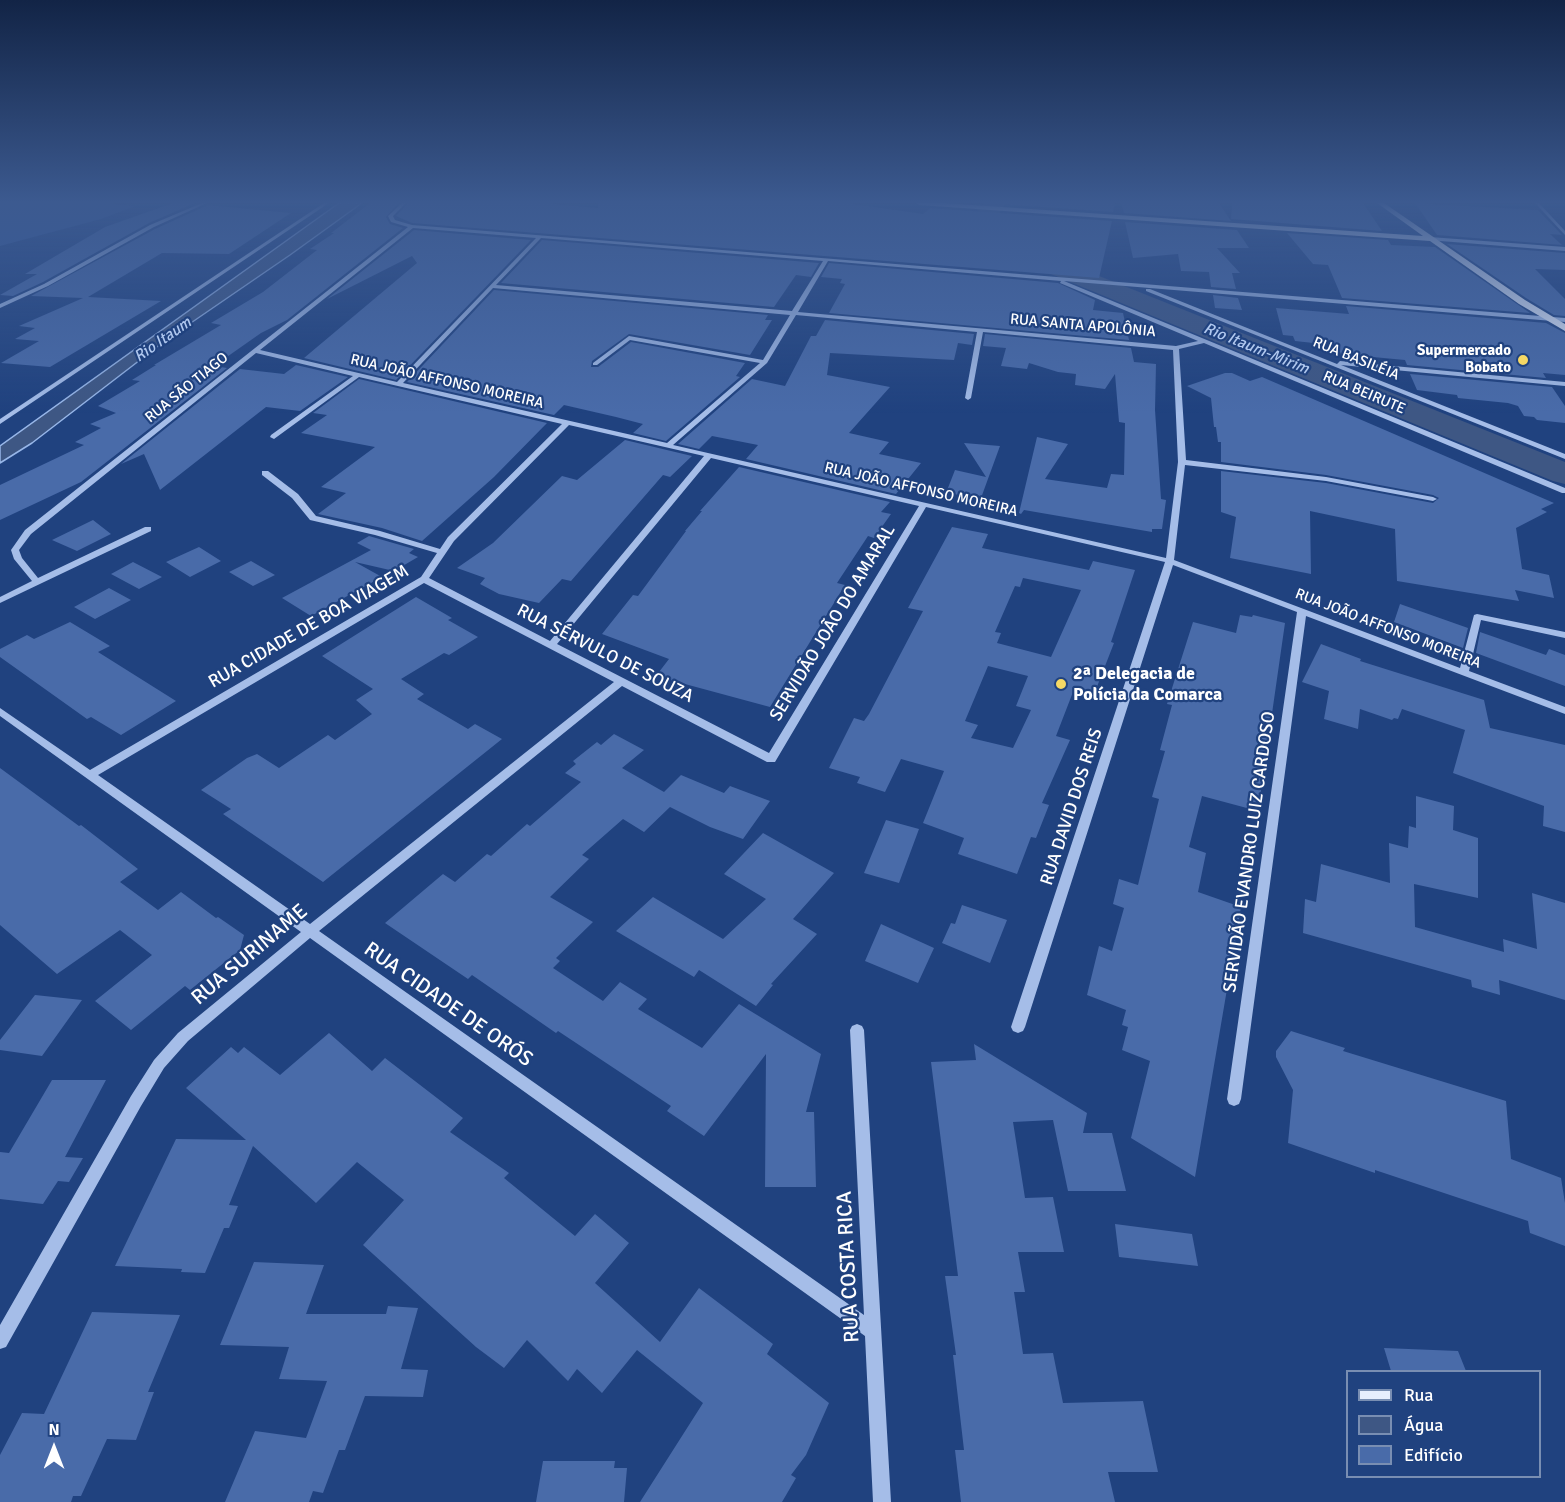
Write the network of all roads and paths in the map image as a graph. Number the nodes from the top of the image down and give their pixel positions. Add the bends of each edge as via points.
1 (67, 273) edge
2 (222, 273) edge
3 (352, 273) edge
4 (504, 273) edge
5 (819, 273) edge
6 (983, 273) edge
7 (1481, 273) edge
8 (1054, 279) junction
9 (1134, 285) junction
10 (492, 286) junction
11 (0, 306) edge
12 (796, 313) junction
13 (1549, 319) junction
14 (1565, 320) edge
15 (1565, 328) edge
16 (980, 330) junction
17 (1205, 341) junction
18 (1176, 348) junction
19 (254, 351) junction
20 (765, 362) junction
21 (1328, 362) junction
22 (595, 364) dead end
23 (358, 375) junction
24 (398, 384) junction
25 (1565, 384) edge
26 (968, 398) dead end
27 (0, 422) edge
28 (567, 423) junction
29 (274, 437) dead end
30 (668, 446) junction
31 (709, 455) junction
32 (1565, 457) edge
33 (1182, 462) junction
34 (265, 473) dead end
35 (1565, 491) edge
36 (1433, 499) dead end
37 (924, 504) junction
38 (148, 530) dead end
39 (441, 552) junction
40 (1170, 561) junction
41 (424, 579) junction
42 (37, 582) junction
43 (0, 600) edge
44 (1302, 610) junction
45 (1565, 635) edge
46 (552, 645) junction
47 (1464, 672) junction
48 (621, 681) junction
49 (0, 711) edge
50 (1565, 711) edge
51 (771, 759) joint
52 (90, 775) junction
53 (309, 932) junction
54 (1018, 1027) dead end
55 (858, 1030) dead end
56 (1234, 1099) dead end
57 (873, 1332) junction
58 (0, 1341) edge
59 (882, 1502) edge

1 - 11 street
2 - 27 street
3 - 19 street, RUA SÃO TIAGO
4 - 10 street
5 - 12 street
6 - 8 street
7 - 13 main road
8 - 9 street
8 - 17 street, RUA BEIRUTE
9 - 13 street
9 - 21 street, RUA BASILÉIA
10 - 12 street, RUA SANTA APOLÔNIA
10 - 24 street
12 - 16 street, RUA SANTA APOLÔNIA
12 - 20 street
13 - 14 street
13 - 15 main road
16 - 18 street, RUA SANTA APOLÔNIA
16 - 26 street
17 - 18 street, RUA SANTA APOLÔNIA
17 - 35 street, RUA BEIRUTE
18 - 33 street, RUA DAVID DOS REIS
19 - 23 street, RUA JOÃO AFFONSO MOREIRA
19 - 42 street, RUA SÃO TIAGO via 28,532 15,550
20 - 22 street via 629,338
20 - 30 street
21 - 25 street
21 - 32 street, RUA BASILÉIA
23 - 24 street, RUA JOÃO AFFONSO MOREIRA
23 - 29 street
24 - 28 street, RUA JOÃO AFFONSO MOREIRA
28 - 30 street, RUA JOÃO AFFONSO MOREIRA
28 - 39 street, RUA CIDADE DE BOA VIAGEM
30 - 31 street, RUA JOÃO AFFONSO MOREIRA
31 - 37 street, RUA JOÃO AFFONSO MOREIRA
31 - 46 street
33 - 36 street via 1344,481
33 - 40 street, RUA DAVID DOS REIS
34 - 39 street via 295,496 314,518
37 - 40 street, RUA JOÃO AFFONSO MOREIRA
37 - 51 street, SERVIDÃO JOÃO DO AMARAL
38 - 42 street
39 - 41 street, RUA CIDADE DE BOA VIAGEM
40 - 44 street, RUA JOÃO AFFONSO MOREIRA
40 - 54 street, RUA DAVID DOS REIS
41 - 46 street, RUA SÉRVULO DE SOUZA
41 - 52 street, RUA CIDADE DE BOA VIAGEM
42 - 43 street
44 - 47 street, RUA JOÃO AFFONSO MOREIRA
44 - 56 street, SERVIDÃO EVANDRO LUIZ CARDOSO
45 - 47 street via 1477,617
46 - 48 street, RUA SÉRVULO DE SOUZA
47 - 50 street, RUA JOÃO AFFONSO MOREIRA
48 - 51 street, RUA SÉRVULO DE SOUZA
48 - 53 street, RUA SURINAME
49 - 52 street, RUA CIDADE DE ORÓS
52 - 53 street, RUA CIDADE DE ORÓS
53 - 57 street, RUA CIDADE DE ORÓS
53 - 58 street, RUA SURINAME via 183,1037 159,1064
55 - 57 street, RUA COSTA RICA
57 - 59 street, RUA COSTA RICA

